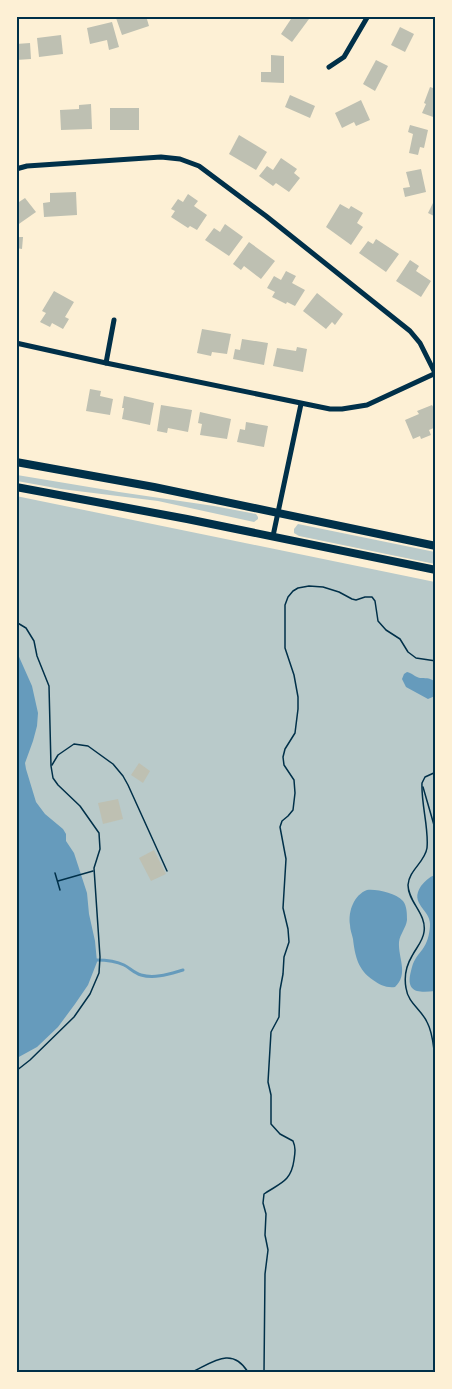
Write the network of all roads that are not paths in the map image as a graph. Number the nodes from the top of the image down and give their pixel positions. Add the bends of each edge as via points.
1 (368, 16) edge
2 (329, 67) dead end
3 (16, 169) edge
4 (114, 320) dead end
5 (16, 343) edge
6 (106, 363) junction
7 (435, 373) edge
8 (301, 404) junction
9 (16, 462) edge
10 (16, 487) edge
11 (278, 513) junction
12 (273, 536) junction
13 (435, 546) edge
14 (435, 570) edge

1 - 2 street via 344,57
3 - 7 street via 161,157 199,166 410,331
4 - 6 street
5 - 6 street
6 - 8 street
7 - 8 street via 367,405 330,409
8 - 11 street
9 - 11 main road
10 - 12 main road
11 - 12 street
11 - 13 main road
12 - 14 main road

